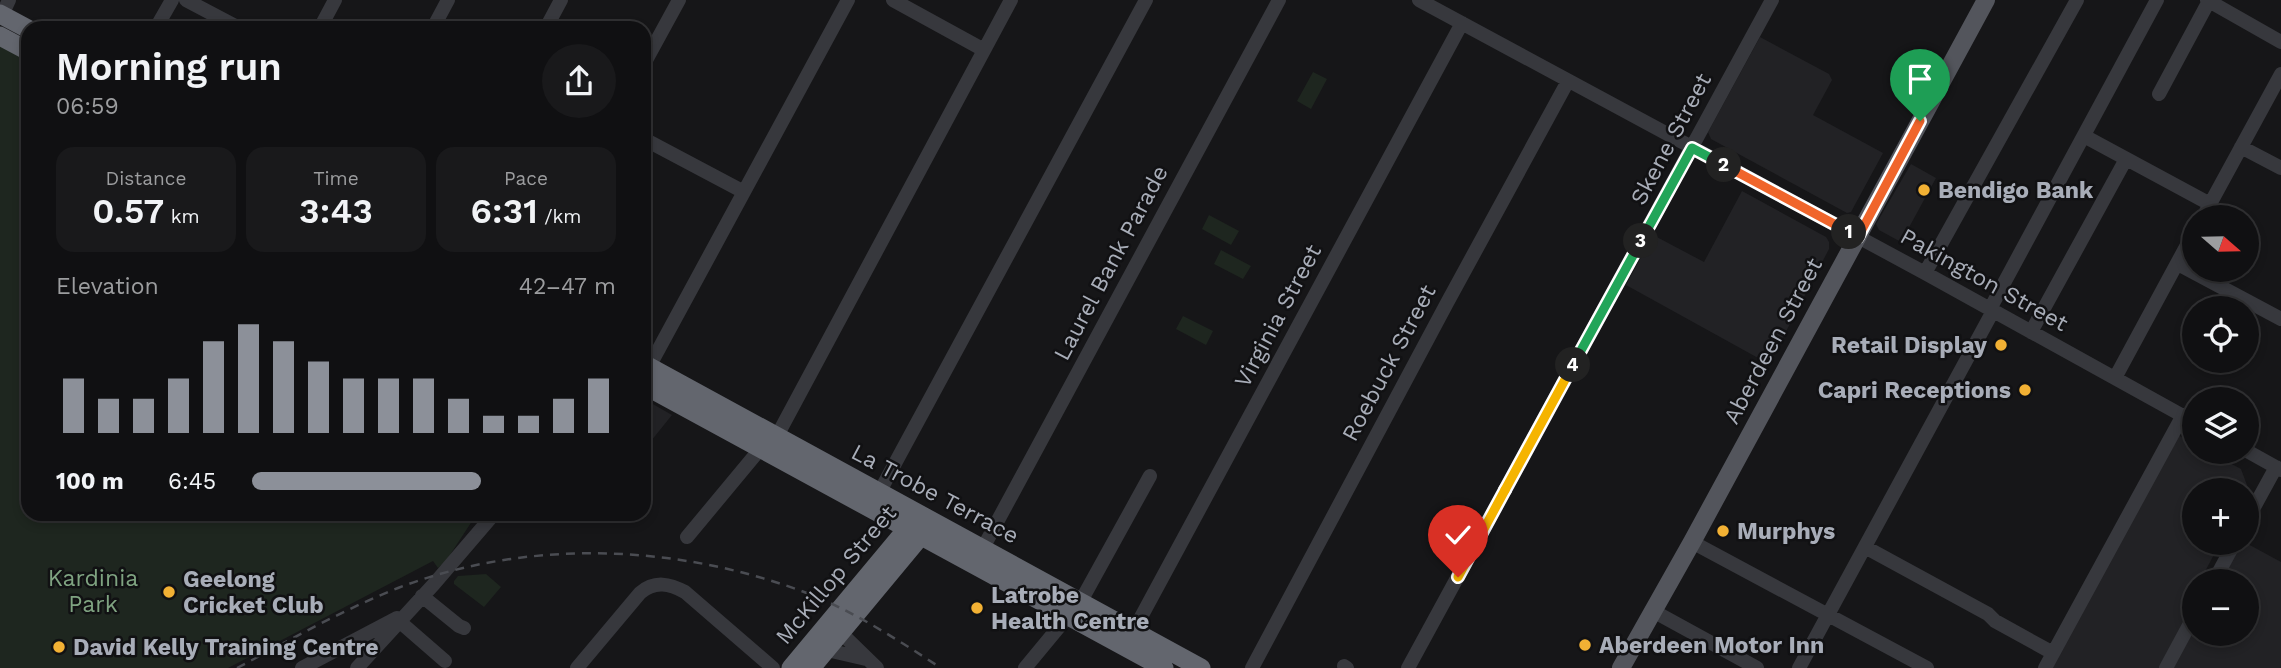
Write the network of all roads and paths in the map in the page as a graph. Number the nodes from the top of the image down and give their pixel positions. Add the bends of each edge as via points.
1 (172, 0) edge
2 (187, 0) edge
3 (335, 0) edge
4 (448, 0) edge
5 (561, 0) edge
6 (679, 0) edge
7 (848, 0) edge
8 (894, 0) edge
9 (1011, 0) edge
10 (1146, 0) edge
11 (1279, 0) edge
12 (1419, 0) edge
13 (1772, 0) edge
14 (1986, 0) edge
15 (2077, 0) edge
16 (2157, 0) edge
17 (2208, 1) edge
18 (4, 9) edge
19 (160, 21) edge
20 (226, 21) edge
21 (324, 21) edge
22 (437, 21) edge
23 (549, 21) edge
24 (21, 23) edge
25 (1462, 23) junction
26 (0, 36) edge
27 (2281, 42) edge
28 (21, 47) edge
29 (984, 50) junction
30 (651, 51) edge
31 (2281, 74) edge
32 (1568, 80) junction
33 (2159, 94) dead end
34 (2084, 136) junction
35 (651, 143) edge
36 (2241, 147) junction
37 (1692, 148) junction
38 (2126, 159) junction
39 (2281, 168) edge
40 (744, 192) junction
41 (2197, 205) edge
42 (2209, 205) edge
43 (1858, 237) junction
44 (2182, 256) edge
45 (2178, 264) junction
46 (1925, 273) junction
47 (1992, 310) junction
48 (2281, 319) edge
49 (2031, 332) junction
50 (651, 363) edge
51 (651, 374) edge
52 (651, 375) edge
53 (2115, 378) junction
54 (2182, 414) edge
55 (2182, 430) edge
56 (777, 436) junction
57 (761, 448) junction
58 (2259, 458) edge
59 (2279, 469) edge
60 (1150, 476) dead end
61 (879, 493) junction
62 (2259, 501) edge
63 (479, 521) edge
64 (488, 521) edge
65 (920, 525) junction
66 (687, 537) dead end
67 (1692, 542) junction
68 (1865, 547) junction
69 (983, 548) junction
70 (458, 556) junction
71 (422, 596) junction
72 (1075, 609) junction
73 (1653, 611) junction
74 (1828, 615) junction
75 (404, 617) junction
76 (461, 629) dead end
77 (1134, 630) junction
78 (841, 633) junction
79 (2182, 638) edge
80 (827, 650) junction
81 (2053, 653) junction
82 (328, 656) junction
83 (444, 661) dead end
84 (872, 664) edge
85 (360, 667) edge
86 (302, 668) edge
87 (577, 668) edge
88 (773, 668) edge
89 (791, 668) edge
90 (800, 668) edge
91 (811, 668) edge
92 (1025, 668) edge
93 (1164, 668) edge
94 (1201, 668) edge
95 (1253, 668) edge
96 (1408, 668) edge
97 (1621, 668) edge
98 (1757, 668) edge
99 (1799, 668) edge
100 (1927, 668) edge
101 (2045, 668) edge
102 (2166, 668) edge

1 - 19 street
2 - 20 street
3 - 21 street
4 - 22 street
5 - 23 street
6 - 30 street
7 - 40 street
8 - 29 street
9 - 29 street
10 - 61 street
11 - 69 street, Laurel Bank Parade
12 - 25 street, Pakington Street
13 - 37 street, Skene Street
14 - 43 main road, Aberdeen Street
15 - 46 street
16 - 34 street
17 - 27 street
17 - 33 street
18 - 24 highway
25 - 32 street, Pakington Street
25 - 77 street, Virginia Street
26 - 28 highway
29 - 56 street
31 - 36 street
32 - 37 street, Pakington Street
32 - 95 street, Roebuck Street
34 - 38 street
34 - 47 street
35 - 40 street
36 - 39 street
36 - 42 street
37 - 43 street, Pakington Street
37 - 96 street, Skene Street
38 - 41 street
38 - 49 street
40 - 50 street
43 - 46 street, Pakington Street
43 - 67 main road, Aberdeen Street
44 - 45 street
45 - 48 street
45 - 53 street
46 - 47 street, Pakington Street
47 - 49 street, Pakington Street
47 - 68 street
49 - 53 street, Pakington Street
51 - 56 highway, La Trobe Terrace
52 - 57 highway, La Trobe Terrace
53 - 54 street, Pakington Street
55 - 81 street
56 - 61 highway, La Trobe Terrace
57 - 65 highway, La Trobe Terrace
57 - 66 street
58 - 59 street
59 - 62 street
60 - 72 street
61 - 65 highway, La Trobe Terrace
63 - 70 street
64 - 70 street
65 - 69 highway, La Trobe Terrace
65 - 72 highway, La Trobe Terrace
65 - 78 highway, McKillop Street
65 - 89 highway, McKillop Street
67 - 73 main road, Aberdeen Street
67 - 74 street
68 - 74 street
68 - 81 street
69 - 72 highway, La Trobe Terrace
70 - 71 street
71 - 75 street
71 - 76 street
72 - 77 highway, La Trobe Terrace
72 - 92 street
72 - 93 highway, La Trobe Terrace
73 - 97 main road, Aberdeen Street
73 - 98 street
74 - 99 street
74 - 100 street
75 - 82 street
75 - 83 street
75 - 85 street
77 - 94 highway, La Trobe Terrace
78 - 80 highway, McKillop Street
78 - 84 street
78 - 90 highway via 827,635
79 - 102 street
80 - 84 street
80 - 91 highway, McKillop Street
81 - 101 street
82 - 85 street via 343,656
82 - 86 street
87 - 88 street via 637,596 656,584 685,593

